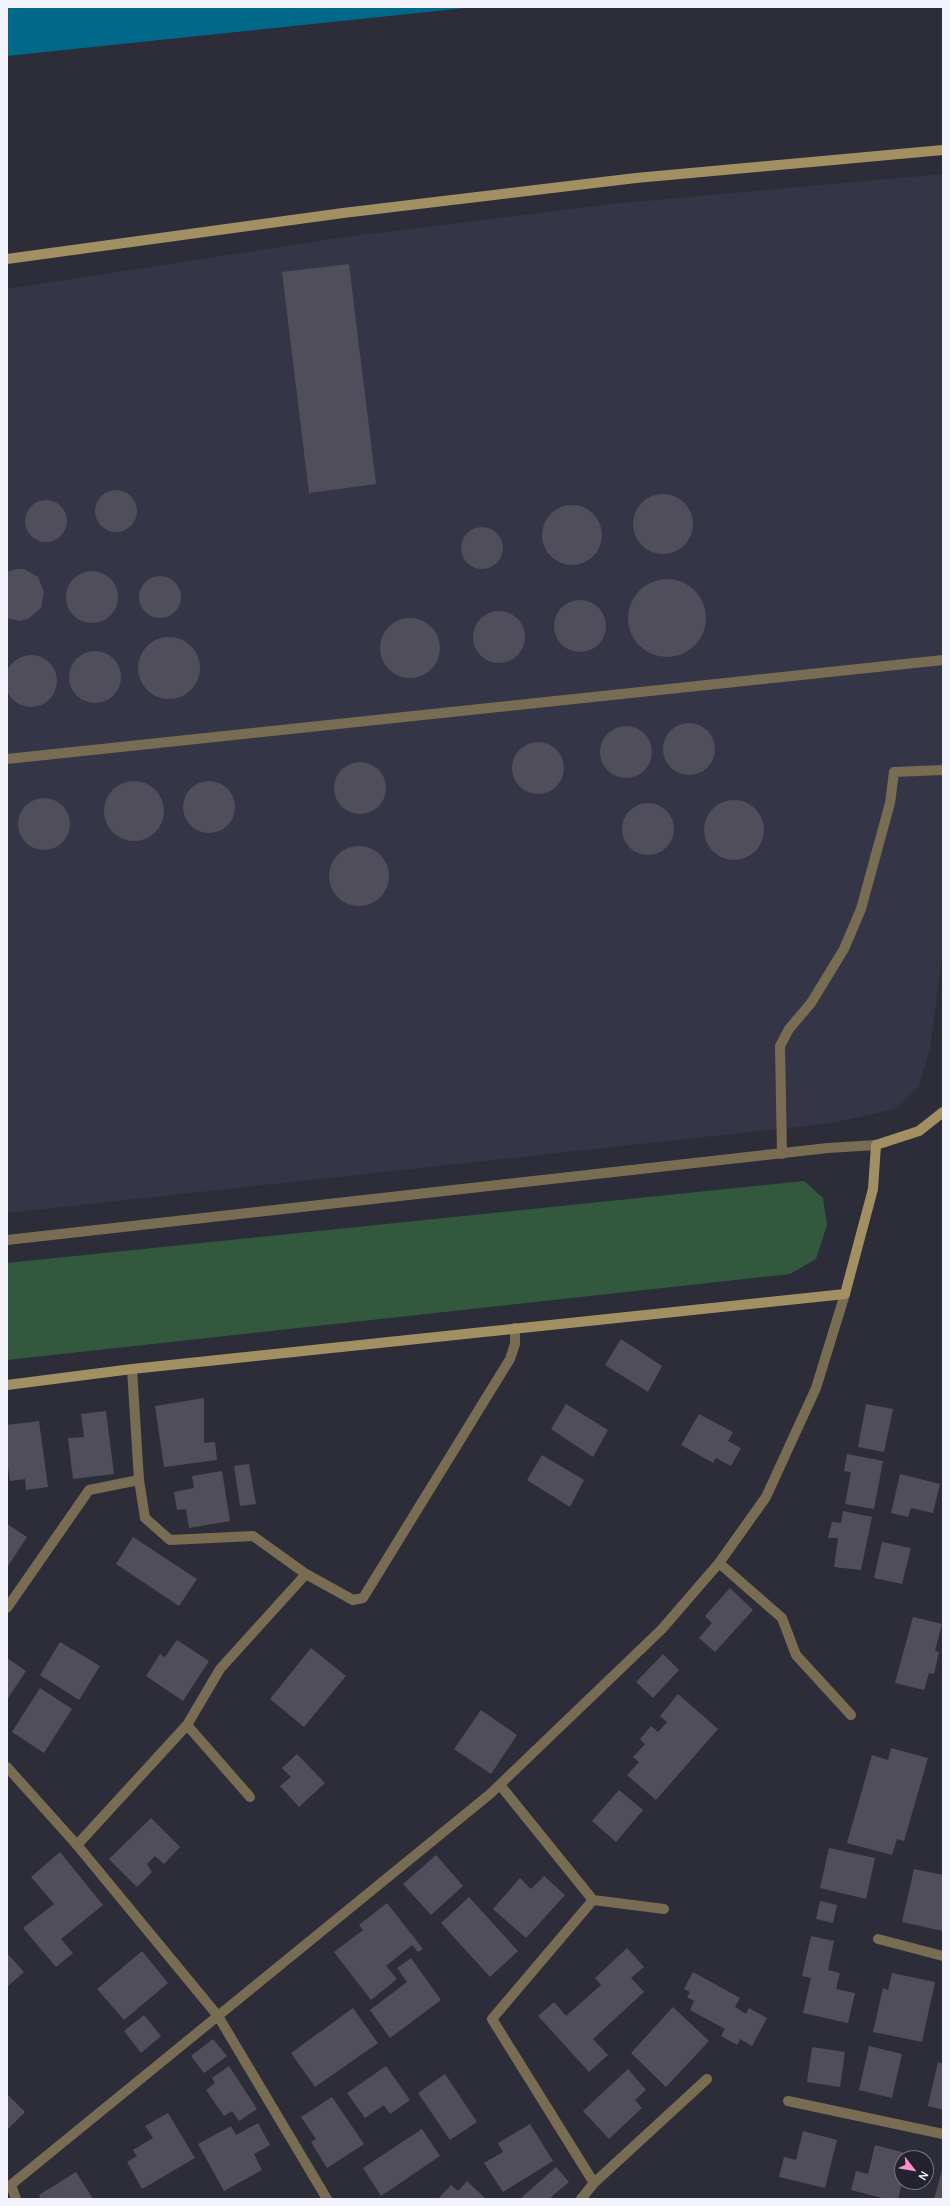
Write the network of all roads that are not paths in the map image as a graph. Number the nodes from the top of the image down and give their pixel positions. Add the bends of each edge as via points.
1 (943, 150) edge
2 (7, 259) edge
3 (943, 660) edge
4 (7, 759) edge
5 (943, 770) edge
6 (943, 1112) edge
7 (876, 1145) junction
8 (782, 1154) junction
9 (7, 1240) edge
10 (844, 1294) junction
11 (515, 1328) junction
12 (132, 1369) junction
13 (7, 1384) edge
14 (139, 1480) junction
15 (719, 1563) junction
16 (306, 1574) junction
17 (7, 1608) edge
18 (851, 1715) dead end
19 (187, 1725) junction
20 (7, 1767) edge
21 (500, 1785) junction
22 (250, 1797) dead end
23 (77, 1845) junction
24 (593, 1900) junction
25 (664, 1909) dead end
26 (878, 1939) dead end
27 (943, 1956) edge
28 (218, 2016) junction
29 (707, 2079) dead end
30 (788, 2101) dead end
31 (943, 2134) edge
32 (594, 2184) junction
33 (9, 2186) edge
34 (16, 2199) edge
35 (327, 2199) edge
36 (581, 2199) edge

1 - 2 street via 636,178 335,214
3 - 4 street
5 - 8 street via 894,772 890,803 861,909 844,949 811,1003 789,1029 780,1046
6 - 7 street via 919,1131
7 - 8 street
7 - 10 street via 874,1189
8 - 9 street
10 - 11 street
10 - 15 street via 816,1388 773,1482
11 - 12 street
11 - 16 street via 515,1344 510,1359 363,1598 353,1600
12 - 13 street
12 - 14 street
14 - 16 street via 145,1518 170,1540 253,1536
14 - 17 street via 89,1490
15 - 18 street via 782,1618 796,1655
15 - 21 street via 662,1629
16 - 19 street via 220,1669
19 - 22 street
19 - 23 street
20 - 23 street
21 - 24 street
21 - 28 street
23 - 28 street
24 - 25 street
24 - 32 street via 492,2019
26 - 27 street
28 - 33 street
28 - 35 street
29 - 32 street
30 - 31 street
32 - 36 street
33 - 34 street

